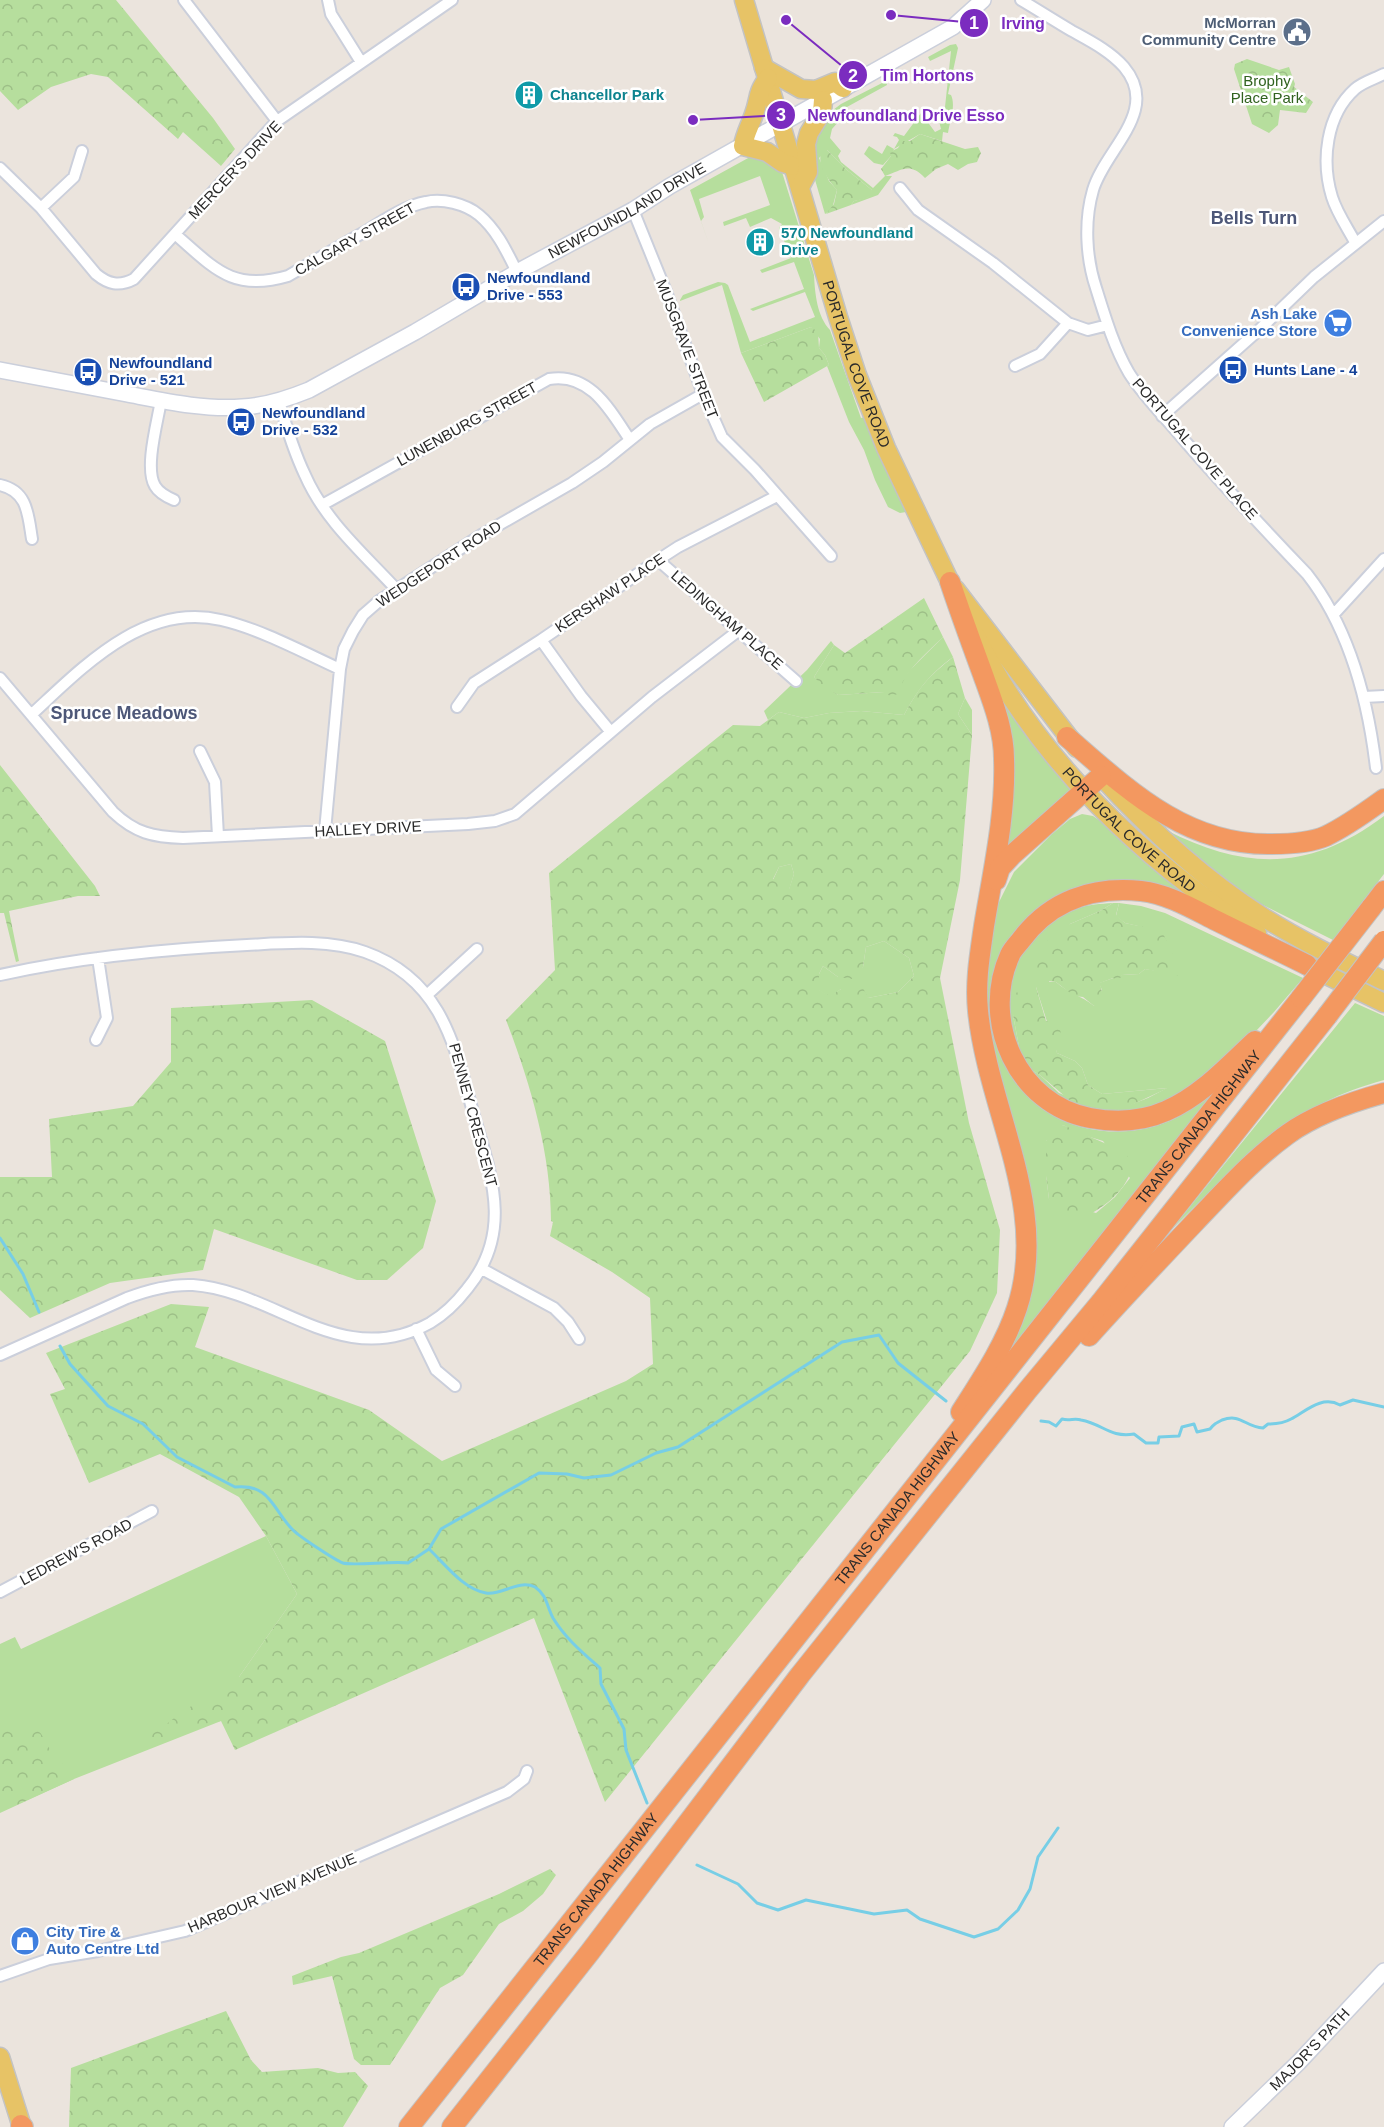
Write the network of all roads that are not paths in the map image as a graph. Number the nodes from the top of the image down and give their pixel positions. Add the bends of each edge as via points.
1 (184, 0) edge
2 (328, 0) edge
3 (452, 0) edge
4 (744, 0) edge
5 (984, 0) edge
6 (1021, 0) edge
7 (362, 62) junction
8 (766, 73) junction
9 (1384, 74) edge
10 (843, 88) junction
11 (823, 100) junction
12 (278, 121) junction
13 (781, 124) junction
14 (743, 146) junction
15 (82, 151) dead end
16 (793, 166) junction
17 (0, 168) edge
18 (800, 188) junction
19 (900, 188) dead end
20 (41, 208) junction
21 (633, 210) junction
22 (1384, 221) edge
23 (176, 235) junction
24 (1355, 242) junction
25 (517, 272) junction
26 (1068, 323) junction
27 (1108, 325) junction
28 (1015, 366) dead end
29 (0, 369) edge
30 (703, 394) junction
31 (161, 400) junction
32 (279, 401) junction
33 (1162, 416) junction
34 (630, 440) junction
35 (0, 485) edge
36 (777, 496) junction
37 (174, 500) dead end
38 (322, 506) junction
39 (32, 539) dead end
40 (831, 556) dead end
41 (1384, 559) edge
42 (658, 560) junction
43 (950, 582) junction
44 (398, 590) junction
45 (1335, 614) junction
46 (738, 631) junction
47 (542, 640) junction
48 (340, 669) junction
49 (0, 678) edge
50 (796, 681) dead end
51 (1384, 696) edge
52 (1364, 697) junction
53 (457, 707) dead end
54 (32, 714) junction
55 (610, 731) junction
56 (1067, 737) junction
57 (200, 751) dead end
58 (1376, 768) dead end
59 (1101, 776) junction
60 (1083, 791) junction
61 (1384, 799) edge
62 (326, 831) junction
63 (218, 836) junction
64 (1384, 891) edge
65 (987, 908) junction
66 (1384, 941) edge
67 (477, 949) dead end
68 (98, 958) junction
69 (1307, 965) junction
70 (0, 975) edge
71 (1384, 981) edge
72 (428, 994) junction
73 (1301, 998) junction
74 (1384, 1004) edge
75 (96, 1040) dead end
76 (1384, 1093) edge
77 (482, 1269) junction
78 (416, 1329) junction
79 (579, 1339) dead end
80 (0, 1355) edge
81 (455, 1386) dead end
82 (1027, 1391) junction
83 (152, 1511) dead end
84 (888, 1522) junction
85 (0, 1593) edge
86 (527, 1771) dead end
87 (1384, 1971) edge
88 (0, 1976) edge
89 (0, 2057) edge
90 (22, 2126) edge
91 (407, 2127) edge
92 (452, 2127) edge
93 (1232, 2127) edge

1 - 12 street
2 - 7 street via 331,14
3 - 7 street, MERCER'S DRIVE
4 - 8 main road, PORTUGAL COVE ROAD
5 - 10 street, NEWFOUNDLAND DRIVE via 953,27
6 - 27 street, PORTUGAL COVE PLACE via 1101,48 1123,67 1136,89 1135,113 1098,177 1089,215 1091,272
7 - 12 street, MERCER'S DRIVE
8 - 10 main road via 801,89 816,90 835,82
8 - 13 main road, PORTUGAL COVE ROAD
8 - 14 main road
9 - 24 street via 1347,98 1336,115 1327,149 1332,197
10 - 11 street, NEWFOUNDLAND DRIVE
11 - 13 street, NEWFOUNDLAND DRIVE
11 - 18 main road via 822,112 806,144 808,172
12 - 23 street, MERCER'S DRIVE
13 - 14 street, NEWFOUNDLAND DRIVE
13 - 16 main road, PORTUGAL COVE ROAD
14 - 16 main road via 767,152
14 - 21 street, NEWFOUNDLAND DRIVE
15 - 20 street via 74,177
16 - 18 main road, PORTUGAL COVE ROAD
17 - 20 street
18 - 43 main road, PORTUGAL COVE ROAD via 858,375 886,448
19 - 26 street via 918,210
20 - 23 street, MERCER'S DRIVE via 96,274 115,284 134,279
21 - 25 street, NEWFOUNDLAND DRIVE
21 - 30 street, MUSGRAVE STREET
22 - 24 street
23 - 25 street, CALGARY STREET via 228,277 269,282 288,276 405,209 428,201 447,202 477,213 501,241
24 - 33 street
25 - 32 street, NEWFOUNDLAND DRIVE via 396,343 309,390
26 - 27 street via 1088,330
26 - 28 street via 1040,354
27 - 33 street, PORTUGAL COVE PLACE via 1129,372
29 - 31 street, NEWFOUNDLAND DRIVE
30 - 34 street, WEDGEPORT ROAD
30 - 36 street, MUSGRAVE STREET via 722,437
31 - 32 street, NEWFOUNDLAND DRIVE via 227,408
31 - 37 street via 151,460 152,479 158,490
32 - 38 street via 305,476
33 - 45 street, PORTUGAL COVE PLACE via 1307,574
34 - 38 street, LUNENBURG STREET via 590,388 577,380 558,377
34 - 44 street, WEDGEPORT ROAD via 572,483 483,534
35 - 39 street via 12,488 22,498
36 - 40 street, MUSGRAVE STREET
36 - 42 street, KERSHAW PLACE
38 - 44 street
41 - 45 street
42 - 46 street, LEDINGHAM PLACE
42 - 47 street, KERSHAW PLACE
43 - 56 main road, PORTUGAL COVE ROAD
43 - 60 main road, PORTUGAL COVE ROAD via 995,674
43 - 65 highway via 999,720 1004,758 1003,805
44 - 48 street, WEDGEPORT ROAD via 363,615 344,649
45 - 52 street, PORTUGAL COVE PLACE
46 - 50 street, LEDINGHAM PLACE
46 - 55 street, HALLEY DRIVE
47 - 53 street, KERSHAW PLACE via 474,683
47 - 55 street
48 - 54 street via 220,620 188,617 159,621 131,632 105,651
48 - 62 street, WEDGEPORT ROAD
49 - 54 street, HALLEY DRIVE
51 - 52 street
52 - 58 street, PORTUGAL COVE PLACE
54 - 63 street, HALLEY DRIVE via 126,824 162,837
55 - 62 street, HALLEY DRIVE via 515,814 495,821
56 - 59 main road, PORTUGAL COVE ROAD
56 - 61 highway via 1129,790 1168,816 1195,831 1227,840 1259,845 1295,844 1325,836
57 - 63 street via 215,782
59 - 60 highway
59 - 71 main road, PORTUGAL COVE ROAD via 1167,843 1218,886 1263,917
60 - 65 highway via 999,868
60 - 69 main road, PORTUGAL COVE ROAD via 1186,882
62 - 63 street, HALLEY DRIVE
64 - 73 highway, TRANS CANADA HIGHWAY, bridge
65 - 84 highway via 977,970 978,1011 1022,1194 1028,1234 1026,1273 1017,1309 995,1359
66 - 82 highway, TRANS CANADA HIGHWAY, bridge
67 - 72 street
68 - 70 street, PENNEY CRESCENT
68 - 72 street, PENNEY CRESCENT via 214,947 326,944 364,952 387,962
68 - 75 street via 107,1018
69 - 73 highway via 1172,899 1144,891 1084,895 1052,909 1028,930 1010,954 999,1015 1005,1045 1031,1087 1078,1116 1108,1122 1136,1121 1166,1112 1190,1098
69 - 74 main road, PORTUGAL COVE ROAD
72 - 77 street, PENNEY CRESCENT via 454,1046 493,1181 496,1216
73 - 84 highway, TRANS CANADA HIGHWAY
76 - 82 highway via 1310,1121 1262,1155 1050,1380
77 - 78 street, PENNEY CRESCENT via 444,1313
77 - 79 street via 554,1308
78 - 80 street, PENNEY CRESCENT via 380,1338 344,1336 226,1292 192,1285 145,1291
78 - 81 street via 436,1370
82 - 92 highway, TRANS CANADA HIGHWAY via 800,1675
83 - 85 street, LEDREW'S ROAD
84 - 91 highway, TRANS CANADA HIGHWAY
86 - 88 street, HARBOUR VIEW AVENUE via 524,1779 507,1792 185,1931 48,1959
87 - 93 street, MAJOR'S PATH
89 - 90 main road

